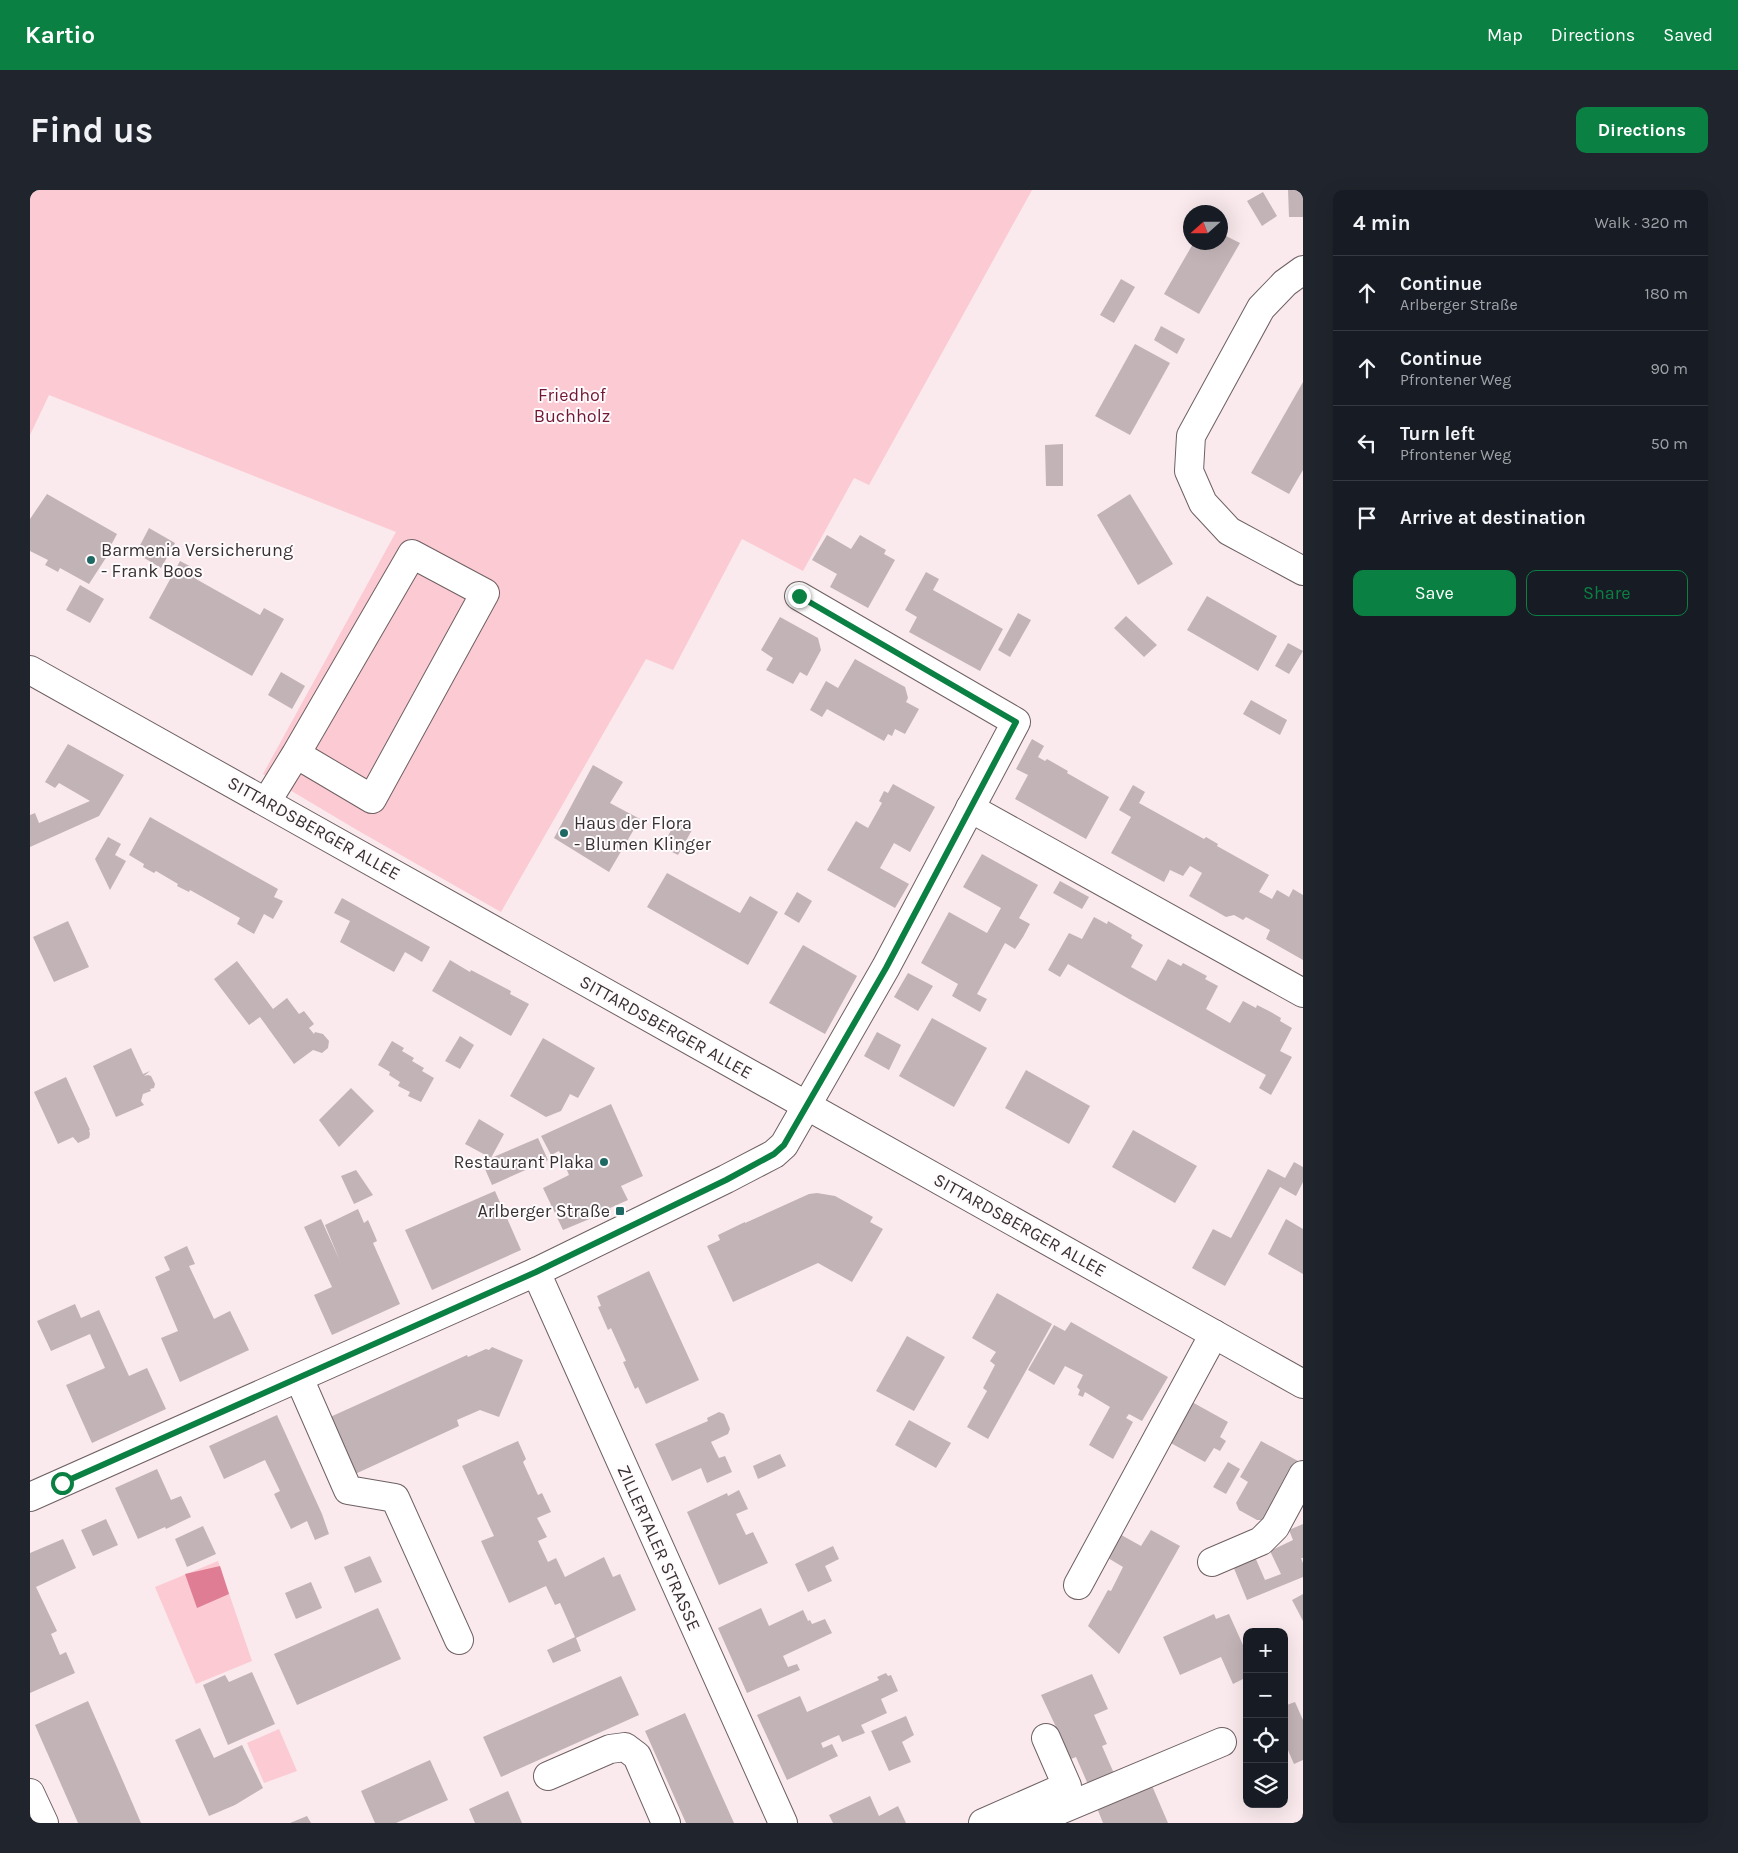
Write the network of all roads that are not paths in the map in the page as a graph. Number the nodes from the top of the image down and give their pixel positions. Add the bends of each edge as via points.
1 (1303, 270) edge
2 (1303, 571) edge
3 (799, 596) dead end
4 (30, 670) edge
5 (296, 754) junction
6 (267, 801) junction
7 (970, 808) junction
8 (1303, 993) edge
9 (807, 1106) junction
10 (536, 1272) junction
11 (1214, 1334) junction
12 (298, 1378) junction
13 (1303, 1384) edge
14 (1303, 1475) edge
15 (30, 1497) edge
16 (1212, 1562) dead end
17 (1078, 1585) dead end
18 (459, 1640) dead end
19 (1046, 1738) dead end
20 (1222, 1742) dead end
21 (548, 1776) dead end
22 (30, 1793) edge
23 (44, 1823) edge
24 (666, 1823) edge
25 (783, 1823) edge
26 (983, 1823) edge
27 (1029, 1823) edge

1 - 2 street via 1261,308 1191,436 1189,471 1203,503 1229,531
3 - 7 street via 1016,722
4 - 6 street, SITTARDSBERGER ALLEE
5 - 5 street via 412,554 485,594 372,799
5 - 6 street
6 - 9 street, SITTARDSBERGER ALLEE
7 - 8 street
7 - 9 street via 886,968
9 - 10 street via 784,1145 774,1154
9 - 11 street, SITTARDSBERGER ALLEE
10 - 12 street
10 - 25 street, ZILLERTALER STRASSE
11 - 13 street, SITTARDSBERGER ALLEE
11 - 17 street
12 - 15 street
12 - 18 street via 348,1490 395,1498
14 - 16 street via 1275,1527 1261,1541
19 - 26 street via 1067,1786
20 - 27 street
21 - 24 street via 610,1749 625,1747 637,1756
22 - 23 street

